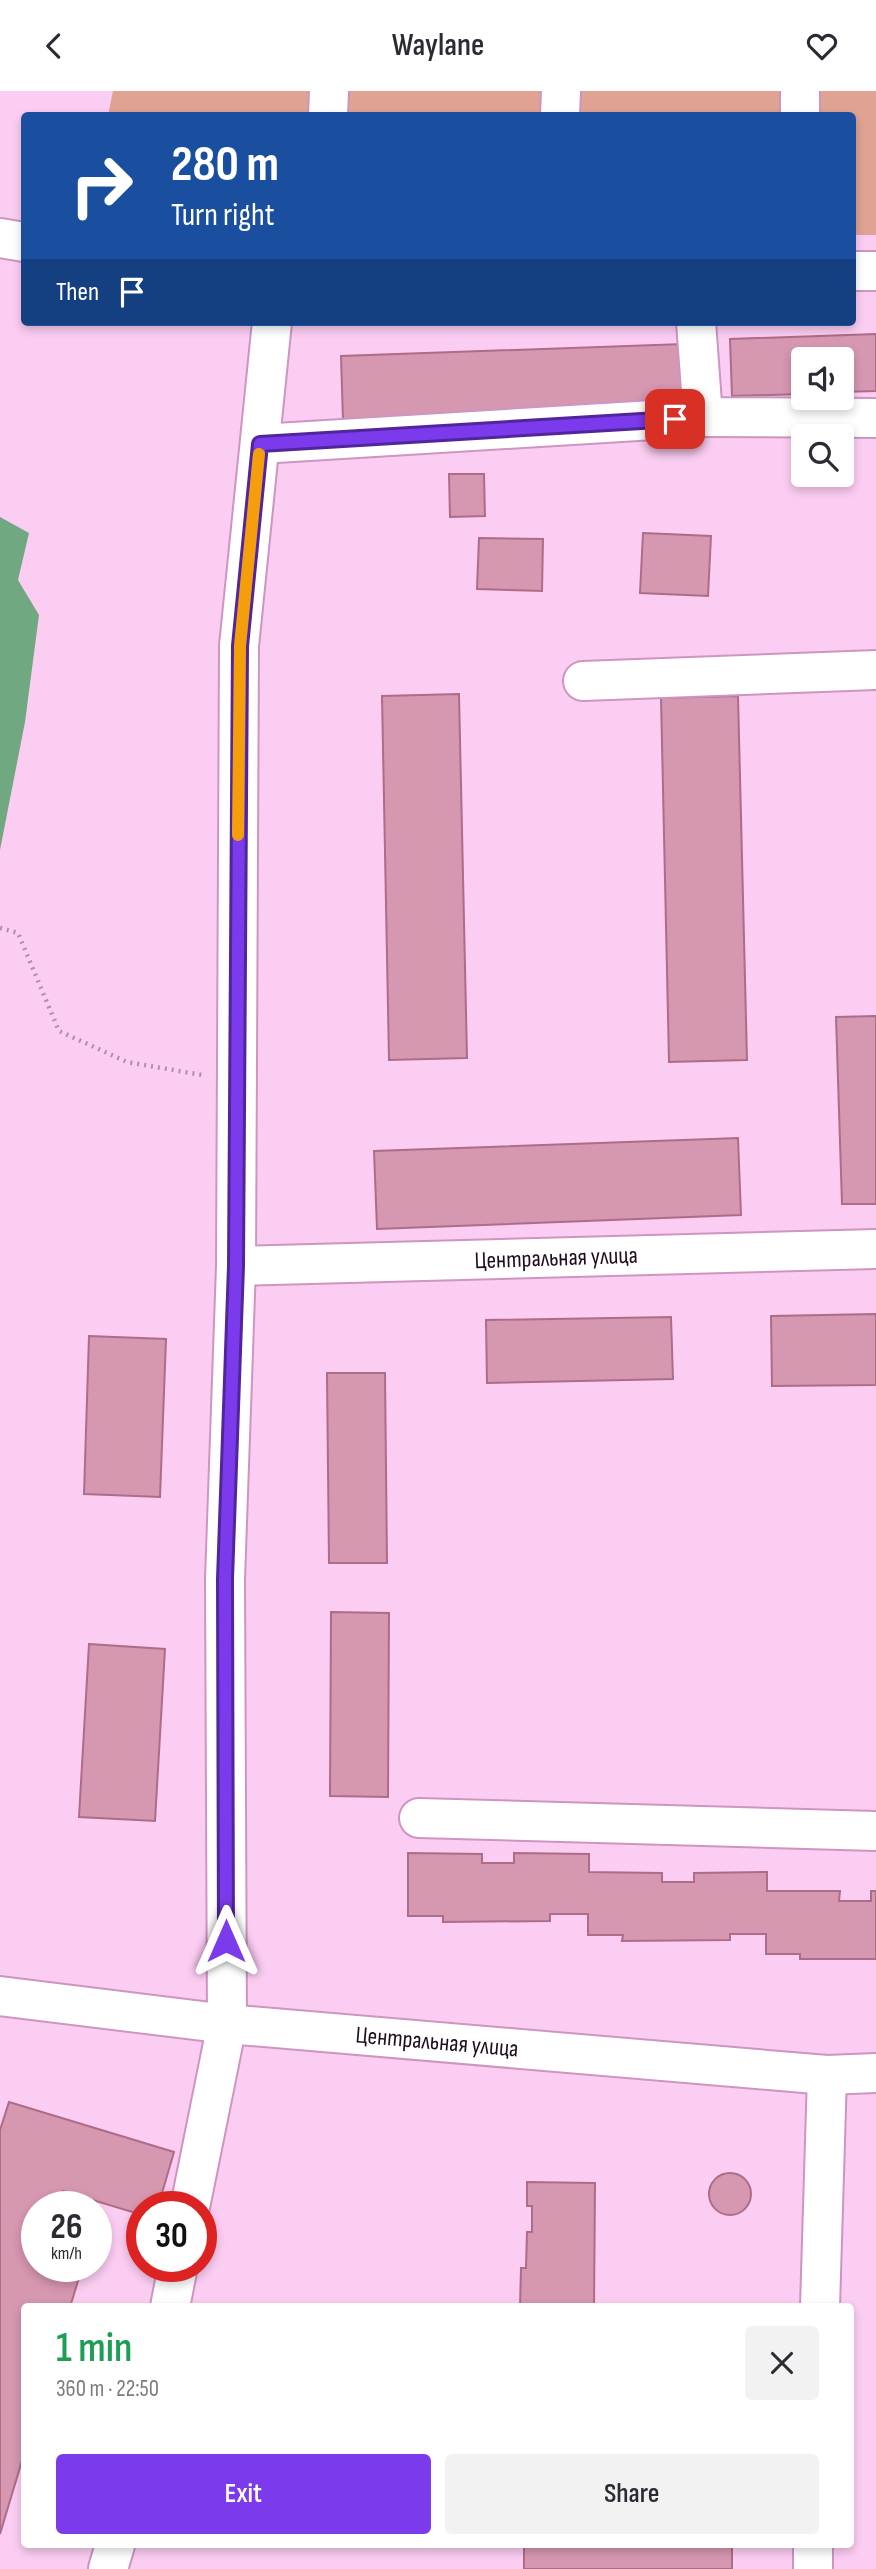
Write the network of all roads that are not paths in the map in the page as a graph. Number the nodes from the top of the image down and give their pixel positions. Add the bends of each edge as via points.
1 (329, 91) edge
2 (561, 91) edge
3 (800, 91) edge
4 (328, 112) edge
5 (560, 112) edge
6 (800, 112) edge
7 (0, 238) edge
8 (21, 242) edge
9 (856, 271) edge
10 (876, 271) edge
11 (272, 326) edge
12 (696, 326) edge
13 (702, 417) junction
14 (876, 418) edge
15 (260, 444) junction
16 (876, 670) edge
17 (583, 681) dead end
18 (876, 1249) edge
19 (236, 1266) junction
20 (419, 1818) dead end
21 (876, 1831) edge
22 (0, 1996) edge
23 (227, 2024) junction
24 (876, 2073) edge
25 (827, 2075) junction
26 (193, 2191) edge
27 (175, 2282) edge
28 (171, 2303) edge
29 (820, 2303) edge
30 (113, 2548) edge
31 (813, 2548) edge
32 (108, 2569) edge
33 (813, 2569) edge

1 - 4 street
2 - 5 street
3 - 6 street
7 - 8 street
9 - 10 street
11 - 15 street
12 - 13 street
13 - 14 street
13 - 15 street
15 - 19 street via 240,646
16 - 17 street
18 - 19 street, Центральная улица
19 - 23 street via 225,1579
20 - 21 street
22 - 23 street, Центральная улица
23 - 25 street, Центральная улица
23 - 26 street
24 - 25 street, Центральная улица
25 - 29 street
27 - 28 street
30 - 32 street
31 - 33 street

